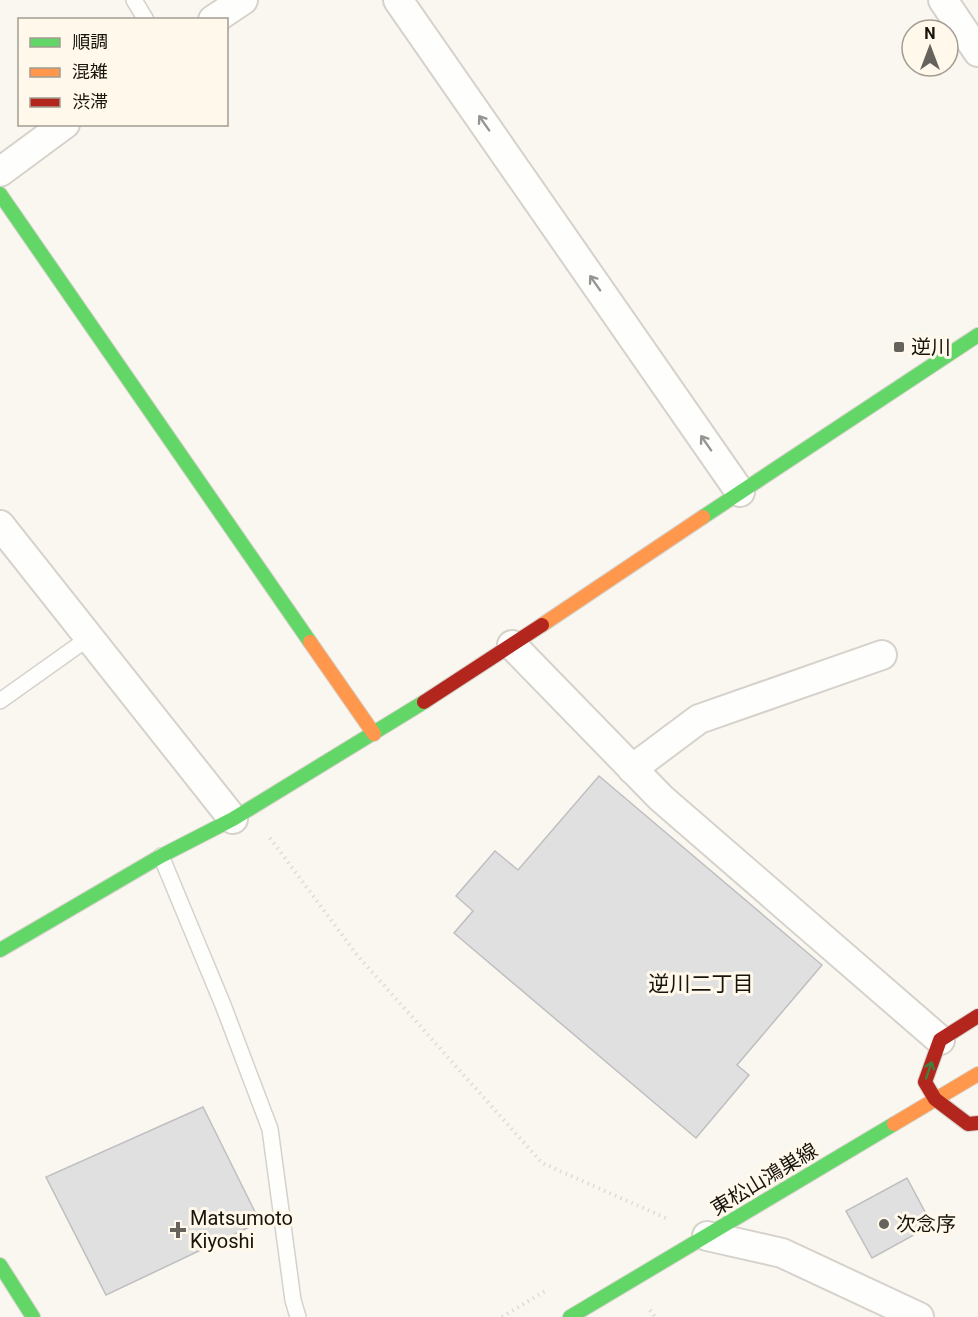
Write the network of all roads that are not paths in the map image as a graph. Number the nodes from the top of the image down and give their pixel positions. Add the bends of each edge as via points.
1 (134, 0) edge
2 (243, 0) edge
3 (398, 0) edge
4 (943, 0) edge
5 (145, 18) edge
6 (216, 18) edge
7 (978, 52) edge
8 (62, 126) edge
9 (0, 172) edge
10 (0, 194) edge
11 (978, 335) edge
12 (740, 492) junction
13 (0, 525) edge
14 (90, 638) junction
15 (512, 645) junction
16 (882, 655) dead end
17 (0, 701) edge
18 (374, 734) junction
19 (632, 769) junction
20 (240, 813) junction
21 (161, 856) junction
22 (0, 950) edge
23 (978, 1016) edge
24 (940, 1040) junction
25 (978, 1074) edge
26 (935, 1099) junction
27 (978, 1123) edge
28 (707, 1236) junction
29 (0, 1265) edge
30 (33, 1317) edge
31 (298, 1317) edge
32 (570, 1317) edge
33 (919, 1317) edge

1 - 5 lane
2 - 6 street
12 -> 3 street
4 - 7 street
8 - 9 street
10 - 18 street
11 - 12 street
12 - 15 street
13 - 14 street
14 - 17 lane
14 - 20 street
15 - 18 street
15 - 19 street
16 - 19 street via 699,719
18 - 20 street
19 - 24 street
20 - 21 street
21 - 22 street
21 - 31 lane via 270,1129
23 - 24 street
26 -> 24 street via 925,1082
25 - 26 street, 東松山鴻巣線
26 - 27 street via 968,1124
26 - 28 street, 東松山鴻巣線
28 - 32 street, 東松山鴻巣線
28 - 33 street via 782,1254
29 - 30 street

